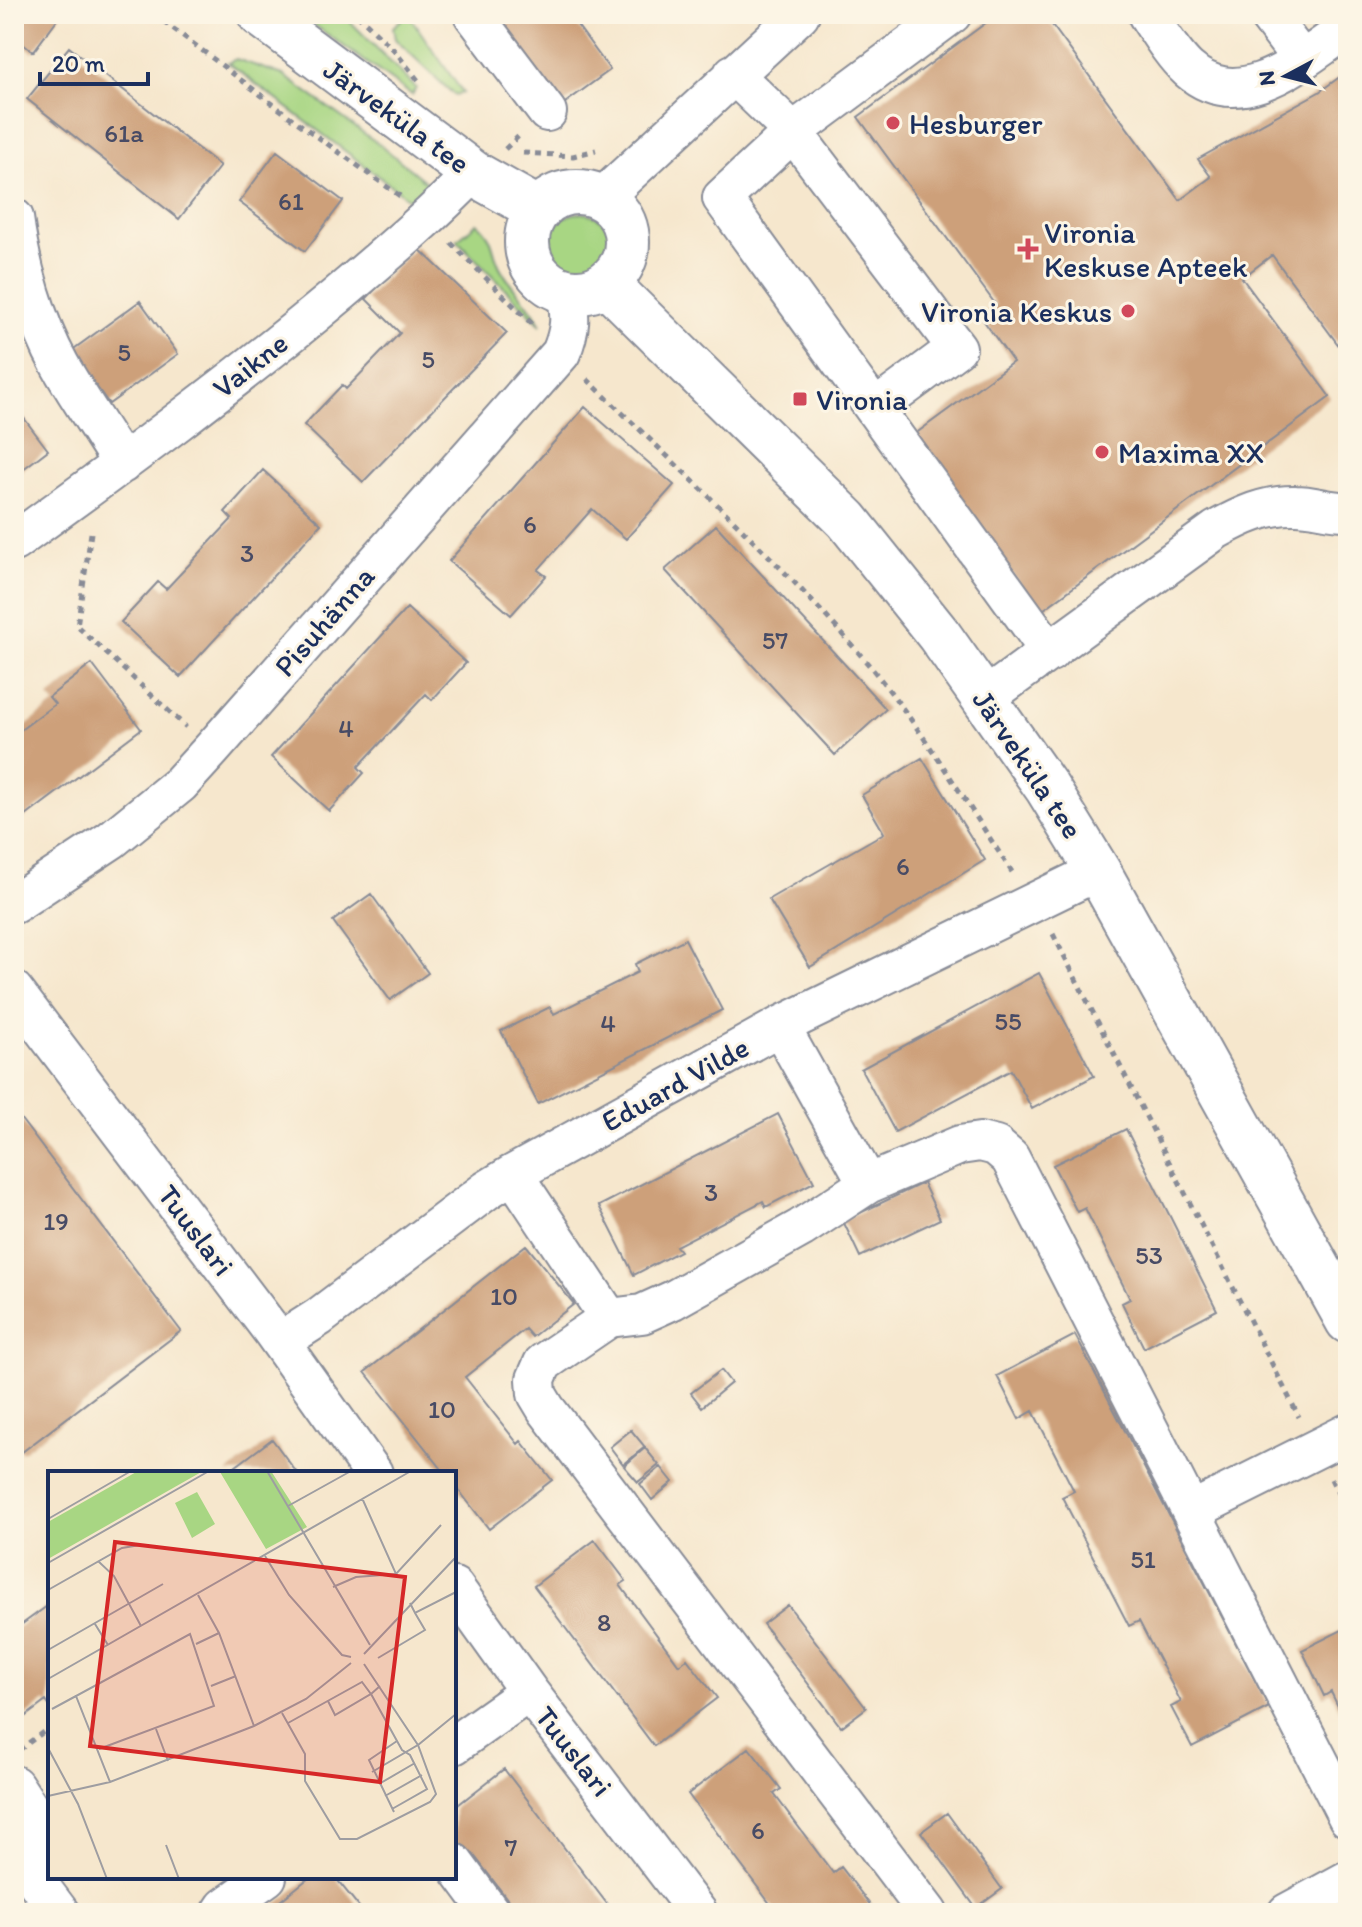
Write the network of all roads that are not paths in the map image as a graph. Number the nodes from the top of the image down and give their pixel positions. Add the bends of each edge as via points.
1 (260, 14) edge
2 (473, 14) edge
3 (800, 14) edge
4 (952, 14) edge
5 (1147, 14) edge
6 (1267, 14) edge
7 (1348, 28) edge
8 (1302, 60) junction
9 (733, 74) junction
10 (547, 112) dead end
11 (793, 132) junction
12 (473, 173) junction
13 (602, 198) junction
14 (539, 210) junction
15 (14, 218) edge
16 (586, 287) junction
17 (876, 408) junction
18 (110, 473) junction
19 (1348, 511) edge
20 (14, 542) edge
21 (1050, 652) junction
22 (985, 698) junction
23 (1098, 871) junction
24 (14, 904) edge
25 (14, 991) edge
26 (780, 1026) junction
27 (513, 1174) junction
28 (868, 1184) junction
29 (609, 1318) junction
30 (1348, 1321) edge
31 (280, 1342) junction
32 (1332, 1441) edge
33 (372, 1471) edge
34 (1192, 1511) junction
35 (456, 1590) edge
36 (529, 1692) junction
37 (456, 1744) edge
38 (14, 1785) edge
39 (1348, 1818) edge
40 (456, 1866) edge
41 (264, 1879) edge
42 (1348, 1880) edge
43 (681, 1907) edge
44 (60, 1913) edge
45 (221, 1913) edge
46 (491, 1913) edge
47 (928, 1913) edge
48 (1287, 1913) edge

1 - 12 main road, Järveküla tee
2 - 10 street
3 - 9 street
4 - 11 street
5 - 8 street via 1188,69 1207,82 1228,88 1253,85
6 - 8 street
7 - 8 street
9 - 11 street
9 - 13 street
11 - 17 street via 722,198
11 - 17 street via 957,348
12 - 14 main road, Järveküla tee
12 - 18 street, Vaikne via 430,217 288,336
13 - 14 main road via 561,194
13 - 16 main road via 623,223 627,239 621,264
14 - 16 main road via 527,241 538,273 551,285
15 - 18 street via 40,322
16 - 22 main road, Järveküla tee via 764,436 847,520
16 - 24 street, Pisuhänna via 570,312 561,353 180,784 111,840
17 - 21 street
18 - 20 street, Vaikne
19 - 21 street via 1295,504 1241,516
21 - 22 street
22 - 23 main road, Järveküla tee
23 - 26 street, Eduard Vilde
23 - 30 main road, Järveküla tee
25 - 31 street, Tuuslari
26 - 27 street, Eduard Vilde
26 - 28 street
27 - 29 street
27 - 31 street, Eduard Vilde
28 - 29 street via 673,1300 642,1314
28 - 34 street via 960,1145 996,1146 1010,1158
29 - 47 street via 543,1363 537,1394
31 - 33 street, Tuuslari
32 - 34 street
34 - 39 street
35 - 36 street, Tuuslari
36 - 37 street
36 - 43 street, Tuuslari
38 - 44 street via 37,1820 36,1881
40 - 46 street
41 - 45 street
42 - 48 street

